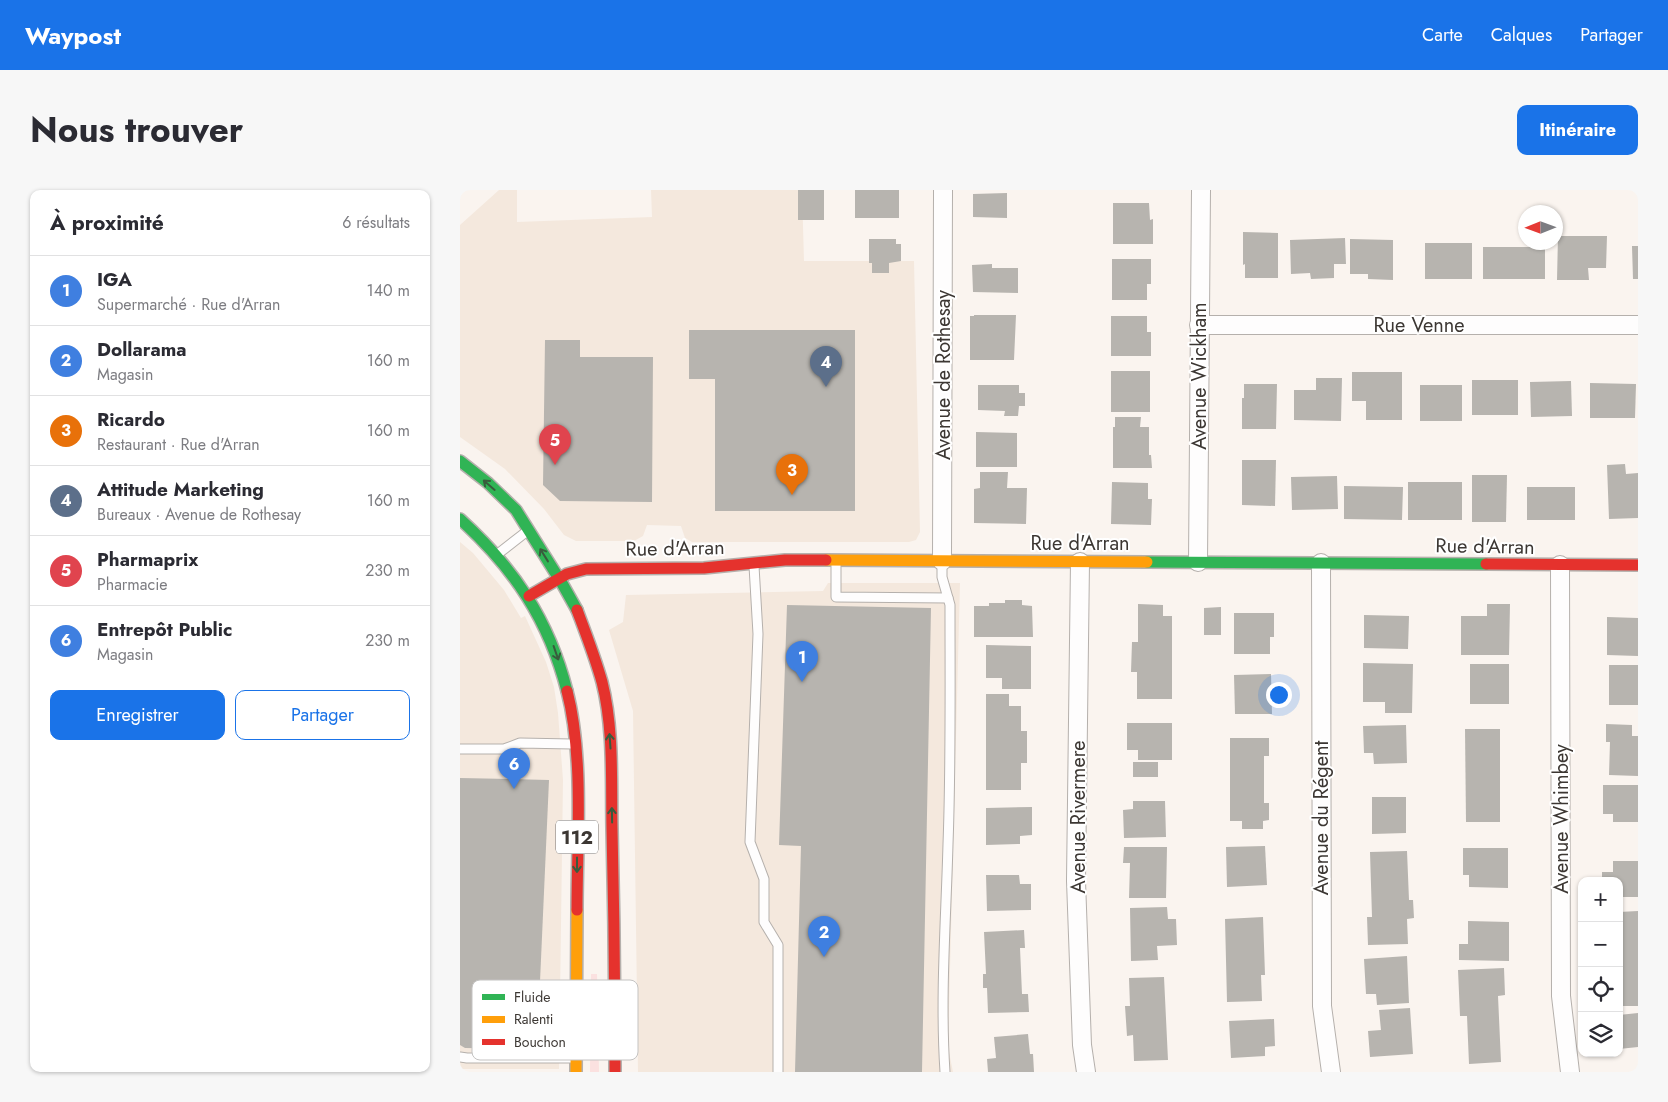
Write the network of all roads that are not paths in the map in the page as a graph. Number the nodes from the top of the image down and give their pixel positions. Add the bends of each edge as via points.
1 (943, 190) edge
2 (1201, 190) edge
3 (1199, 325) junction
4 (1638, 325) edge
5 (460, 461) edge
6 (460, 519) edge
7 (529, 530) junction
8 (497, 555) junction
9 (836, 560) junction
10 (942, 561) junction
11 (1080, 562) junction
12 (1198, 562) junction
13 (753, 563) junction
14 (1321, 563) junction
15 (1560, 565) junction
16 (1638, 565) edge
17 (559, 579) junction
18 (529, 596) junction
19 (948, 598) junction
20 (574, 744) junction
21 (460, 748) edge
22 (576, 980) edge
23 (615, 980) edge
24 (778, 1072) edge
25 (945, 1072) edge
26 (1086, 1072) edge
27 (1331, 1072) edge
28 (1570, 1072) edge

1 - 10 street, Avenue de Rothesay
2 - 3 street, Avenue Wickham
3 - 4 street, Rue Venne
3 - 12 street, Avenue Wickham
7 -> 5 main road, 112 via 516,510
6 - 8 main road, 112
7 - 8 lane
17 -> 7 main road, 112
8 - 18 main road, 112
9 - 10 main road, Rue d'Arran
9 - 13 main road, Rue d'Arran
9 - 19 lane via 836,597
10 - 11 main road, Rue d'Arran
10 - 19 lane via 942,577
11 - 12 main road, Rue d'Arran
11 - 26 street, Avenue Rivermere via 1076,881 1082,1044
12 - 14 main road, Rue d'Arran
13 - 17 main road, Rue d'Arran via 704,568 593,568 575,571
13 - 24 lane via 758,634 750,842 764,880 764,922 778,945
14 - 15 main road, Rue d'Arran
14 - 27 street, Avenue du Régent via 1322,1006
15 - 16 main road, Rue d'Arran
15 - 28 street, Avenue Whimbey via 1561,996
17 - 18 main road, Rue d'Arran
23 -> 17 main road, 112 via 608,718 592,650 576,609
18 -> 20 main road, 112 via 560,664
19 - 25 lane
20 - 21 lane via 520,743 504,749
20 -> 22 main road, 112

